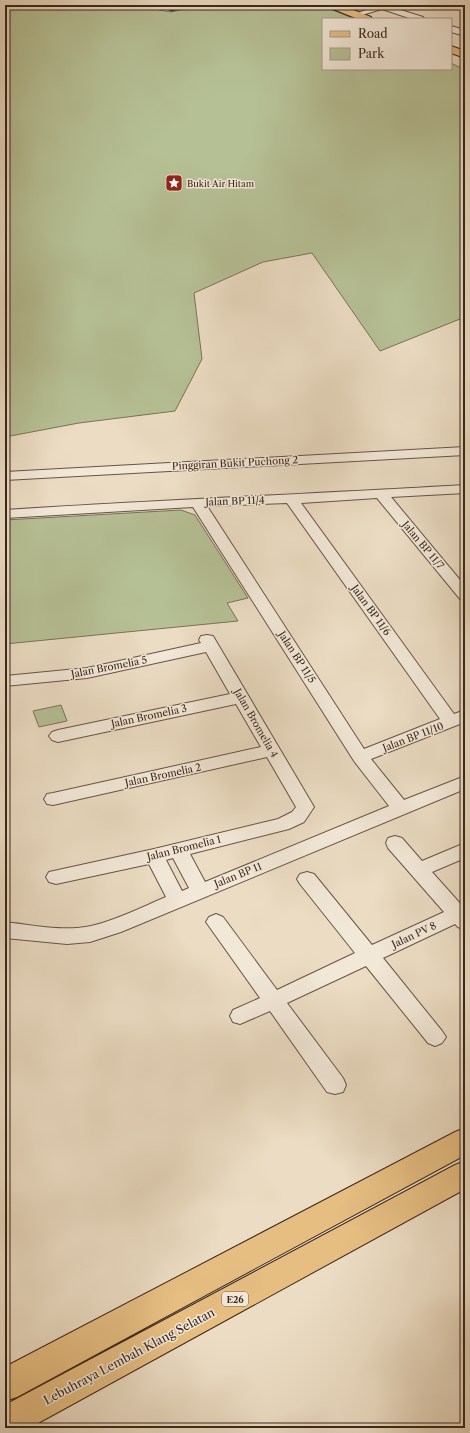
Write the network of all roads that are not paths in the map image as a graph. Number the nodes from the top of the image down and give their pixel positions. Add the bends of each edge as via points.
1 (332, 5) edge
2 (382, 6) edge
3 (343, 7) edge
4 (366, 17) edge
5 (417, 18) edge
6 (452, 28) edge
7 (465, 33) edge
8 (452, 50) edge
9 (452, 53) edge
10 (464, 57) edge
11 (465, 451) edge
12 (5, 476) edge
13 (465, 489) edge
14 (381, 494) junction
15 (291, 499) junction
16 (198, 503) junction
17 (5, 514) edge
18 (465, 596) edge
19 (209, 643) joint
20 (5, 681) edge
21 (241, 697) junction
22 (458, 719) edge
23 (58, 736) dead end
24 (272, 750) junction
25 (360, 757) junction
26 (465, 782) edge
27 (53, 799) dead end
28 (305, 807) joint
29 (402, 808) junction
30 (395, 843) dead end
31 (178, 850) junction
32 (465, 850) edge
33 (154, 856) junction
34 (419, 870) junction
35 (56, 877) dead end
36 (307, 879) dead end
37 (200, 891) junction
38 (178, 901) junction
39 (462, 918) edge
40 (216, 922) dead end
41 (5, 930) edge
42 (369, 956) junction
43 (273, 1000) junction
44 (240, 1016) dead end
45 (435, 1037) dead end
46 (336, 1085) dead end
47 (465, 1141) edge
48 (465, 1174) edge
49 (5, 1385) edge
50 (5, 1423) edge

1 - 3 main road
2 - 4 street
2 - 5 street
3 - 4 main road
6 - 7 street
8 - 10 main road
9 - 10 main road
11 - 12 street, Pinggiran Bukit Puchong 2
13 - 14 street, Jalan BP 11/4
14 - 15 street, Jalan BP 11/4
14 - 18 street, Jalan BP 11/7
15 - 16 street, Jalan BP 11/4
15 - 22 street, Jalan BP 11/6
16 - 17 street, Jalan BP 11/4
16 - 25 street, Jalan BP 11/5
19 - 20 street, Jalan Bromelia 5 via 87,673
19 - 21 street, Jalan Bromelia 4
21 - 23 street, Jalan Bromelia 3
21 - 24 street, Jalan Bromelia 4
22 - 25 street, Jalan BP 11/10
24 - 27 street, Jalan Bromelia 2
24 - 28 street, Jalan Bromelia 4
25 - 29 street, Jalan BP 11/5
26 - 29 street, Jalan BP 11
28 - 31 street, Jalan Bromelia 1 via 298,818 283,824
29 - 37 street, Jalan BP 11
30 - 34 street, Jalan PV 8
31 - 33 street, Jalan Bromelia 1
31 - 37 street
32 - 34 street
33 - 35 street, Jalan Bromelia 1
33 - 38 street
34 - 39 street, Jalan PV 8
36 - 42 street
37 - 38 street, Jalan BP 11
38 - 41 street, Jalan BP 11 via 90,934 67,936
39 - 42 street, Jalan PV 8
40 - 43 street
42 - 43 street, Jalan PV 8
42 - 45 street
43 - 44 street, Jalan PV 8
43 - 46 street
47 - 49 highway
48 - 50 highway, Lebuhraya Lembah Klang Selatan / E26

